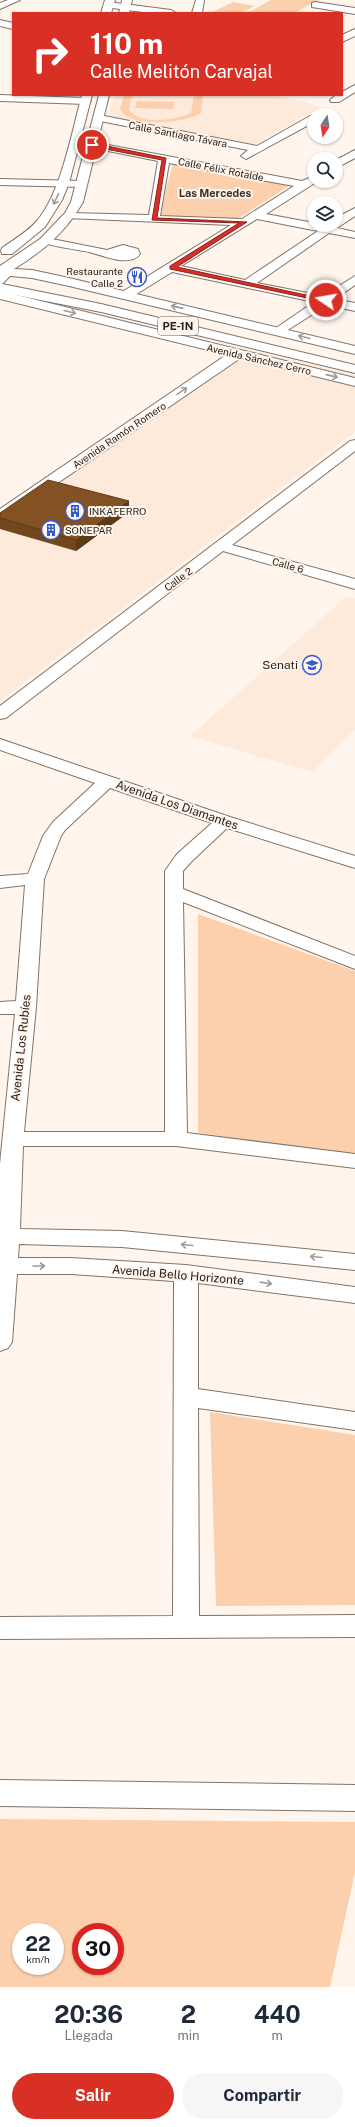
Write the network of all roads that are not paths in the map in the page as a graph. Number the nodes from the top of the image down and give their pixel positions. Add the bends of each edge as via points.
1 (16, 0) edge
2 (200, 0) edge
3 (325, 0) edge
4 (315, 5) junction
5 (0, 6) edge
6 (108, 6) edge
7 (126, 6) edge
8 (305, 10) dead end
9 (355, 11) edge
10 (165, 12) edge
11 (197, 12) edge
12 (0, 23) edge
13 (12, 26) edge
14 (355, 32) edge
15 (343, 38) edge
16 (355, 88) edge
17 (104, 96) edge
18 (0, 98) edge
19 (86, 98) edge
20 (328, 108) edge
21 (98, 118) junction
22 (307, 120) edge
23 (92, 145) junction
24 (258, 149) junction
25 (355, 153) edge
26 (164, 159) junction
27 (343, 161) edge
28 (222, 170) junction
29 (0, 182) edge
30 (307, 182) edge
31 (307, 183) edge
32 (63, 184) junction
33 (82, 184) junction
34 (355, 211) edge
35 (255, 215) junction
36 (70, 216) junction
37 (154, 219) junction
38 (343, 219) edge
39 (244, 222) junction
40 (307, 222) edge
41 (343, 230) edge
42 (323, 232) edge
43 (355, 235) edge
44 (47, 241) junction
45 (111, 254) dead end
46 (0, 255) edge
47 (172, 268) junction
48 (1, 273) edge
49 (355, 280) edge
50 (247, 284) junction
51 (0, 288) edge
52 (0, 295) edge
53 (126, 295) junction
54 (326, 300) junction
55 (355, 307) edge
56 (131, 315) junction
57 (280, 331) junction
58 (194, 344) junction
59 (298, 349) junction
60 (223, 350) junction
61 (355, 350) edge
62 (237, 354) junction
63 (355, 357) edge
64 (355, 362) edge
65 (355, 369) edge
66 (355, 382) edge
67 (355, 444) edge
68 (0, 501) edge
69 (0, 516) edge
70 (221, 546) junction
71 (355, 584) edge
72 (0, 714) edge
73 (0, 744) edge
74 (107, 781) junction
75 (224, 821) junction
76 (355, 862) edge
77 (35, 879) junction
78 (0, 882) edge
79 (173, 892) junction
80 (355, 963) edge
81 (26, 1007) junction
82 (0, 1008) edge
83 (8, 1088) edge
84 (12, 1139) junction
85 (176, 1139) junction
86 (355, 1161) edge
87 (4, 1236) edge
88 (355, 1262) edge
89 (2, 1266) edge
90 (186, 1273) junction
91 (355, 1295) edge
92 (0, 1342) edge
93 (186, 1397) junction
94 (355, 1421) edge
95 (186, 1626) junction
96 (355, 1626) edge
97 (0, 1628) edge
98 (0, 1793) edge
99 (355, 1798) edge

1 - 5 street
2 - 11 street
3 - 4 street
4 - 8 street
4 - 9 street
6 - 7 street
7 - 10 street
12 - 13 main road
14 - 15 street
16 - 20 street
17 - 21 main road
18 - 19 street
19 - 32 main road
21 - 23 main road
21 - 24 street, Calle Santiago Távara
22 - 24 street
23 - 26 street, Calle Félix Rotalde
23 - 33 main road
24 - 28 street
25 - 27 street
26 - 28 street, Calle Félix Rotalde
26 - 37 street
28 - 30 street, Calle Félix Rotalde
29 - 32 street
31 - 35 street
32 - 33 street
32 -> 46 main road via 41,224
33 - 36 main road
34 - 38 street
35 - 39 street
35 - 40 street
36 - 37 street
36 - 44 main road
37 - 39 street
39 - 47 street
41 - 43 street
42 - 50 street
44 - 45 street
44 - 48 main road
47 - 50 street
47 - 53 street
48 - 53 main road via 32,274
48 - 59 main road, Avenida Sánchez Cerro / PE-1N via 57,290
49 - 54 street
50 - 54 street
51 - 56 main road, Avenida Sánchez Cerro / PE-1N
52 -> 58 main road, Avenida Sánchez Cerro
57 -> 53 main road
54 - 55 street
54 - 57 street
56 - 58 main road via 156,330 181,336
56 - 65 main road, Avenida Sánchez Cerro / PE-1N
61 -> 57 main road
58 - 60 main road, Avenida Sánchez Cerro
59 - 63 main road
59 - 64 main road, Avenida Sánchez Cerro / PE-1N
60 - 62 main road, Avenida Sánchez Cerro
60 - 68 street, Avenida Ramón Romero
62 -> 66 main road, Avenida Sánchez Cerro
69 -> 62 street, Avenida Ramón Romero
67 - 70 street, Calle 2
70 - 71 street, Calle 6
70 - 72 street, Calle 2
73 - 74 street, Avenida Los Diamantes
74 - 75 street, Avenida Los Diamantes
74 - 77 street, Avenida Los Rubíes via 59,826 52,836
75 - 76 street, Avenida Los Diamantes
75 - 79 street via 184,858 174,871
77 - 78 street
77 - 81 street, Avenida Los Rubíes
79 - 80 street
79 - 85 street
81 - 82 street
81 - 83 street, Avenida Los Rubíes
83 - 84 street, Avenida Los Rubíes
84 - 85 street
84 - 87 street, Avenida Los Rubíes
85 - 86 street
88 -> 87 street via 122,1239
87 - 89 street, Avenida Los Rubíes
89 -> 90 street, Avenida Bello Horizonte via 71,1266
89 - 92 street, Avenida Los Rubíes
90 -> 91 street, Avenida Bello Horizonte
90 - 93 street
93 - 94 street
93 - 95 street
95 - 96 street
95 - 97 street
98 - 99 street

